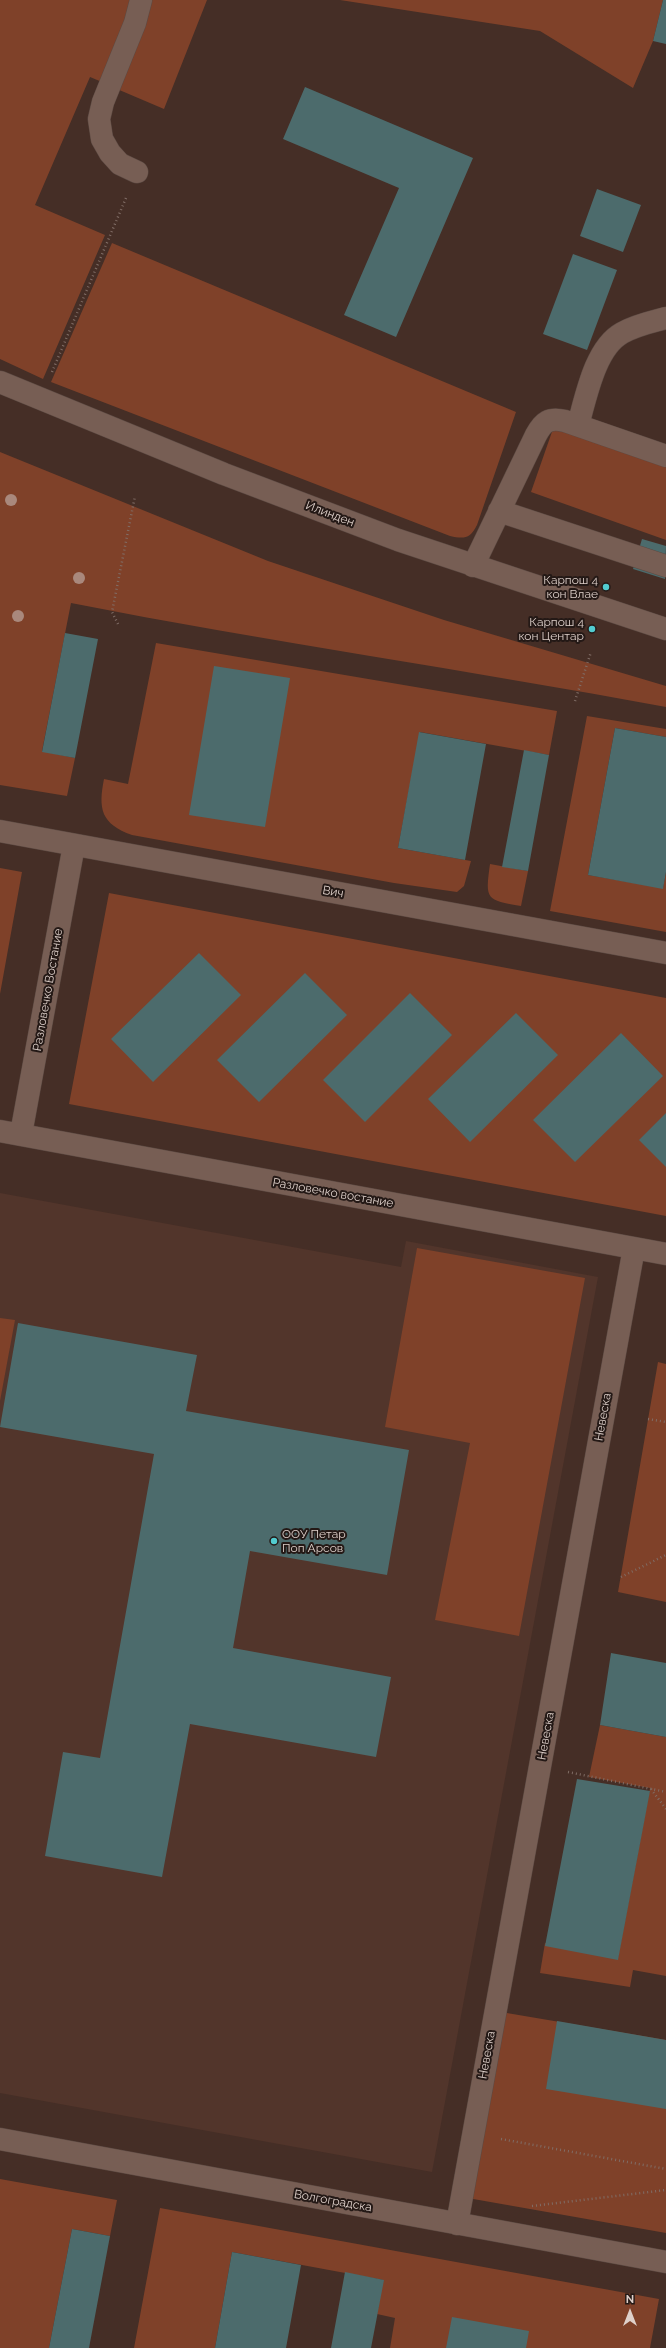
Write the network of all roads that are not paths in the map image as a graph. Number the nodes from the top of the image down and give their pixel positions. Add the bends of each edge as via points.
1 (141, 0) edge
2 (137, 172) road end
3 (666, 318) edge
4 (0, 382) edge
5 (578, 425) junction
6 (666, 456) edge
7 (499, 511) junction
8 (473, 566) junction
9 (666, 566) edge
10 (666, 629) edge
11 (0, 831) edge
12 (74, 845) junction
13 (666, 953) edge
14 (10, 1132) edge
15 (634, 1248) junction
16 (666, 1254) edge
17 (0, 2140) edge
18 (457, 2224) junction
19 (666, 2262) edge

1 - 2 street via 99,119 102,138 110,153 120,164
3 - 5 street via 636,326 621,333 611,342 594,371
4 - 8 street, Илинден via 224,474
5 - 6 street
5 - 7 street via 556,418 541,425
7 - 8 street
7 - 9 street
8 - 10 street, Илинден
11 - 12 street, Вич
12 - 13 street, Вич
12 - 14 street, Разловечко Востание
14 - 15 street, Разловечко востание
15 - 16 street, Разловечко востание
15 - 18 street, Невеска
17 - 18 street, Волгоградска
18 - 19 street, Волгоградска

